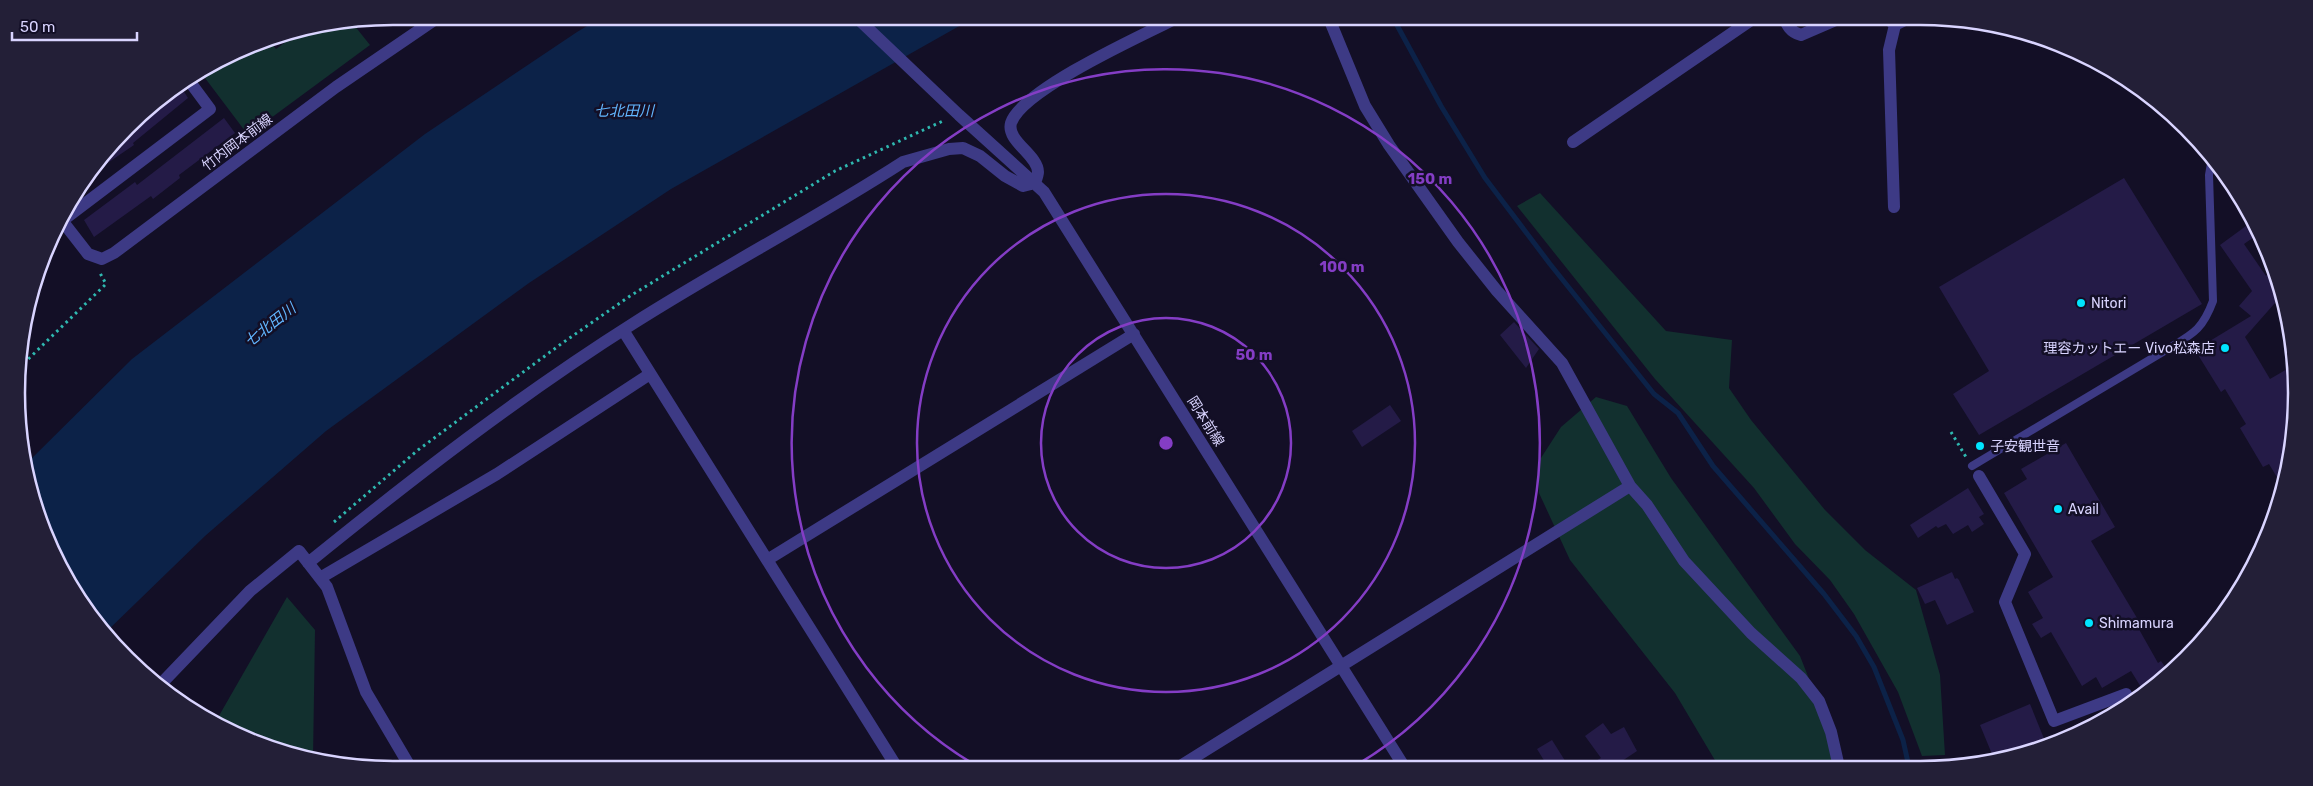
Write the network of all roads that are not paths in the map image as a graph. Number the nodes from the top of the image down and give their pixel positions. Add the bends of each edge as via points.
1 (427, 25) edge
2 (865, 25) edge
3 (1163, 25) edge
4 (1332, 25) edge
5 (1744, 25) edge
6 (1787, 25) edge
7 (1824, 25) edge
8 (1895, 25) edge
9 (192, 85) edge
10 (1573, 142) dead end
11 (2210, 167) edge
12 (1040, 187) junction
13 (1894, 207) dead end
14 (74, 210) edge
15 (66, 225) edge
16 (623, 330) junction
17 (1134, 334) junction
18 (650, 374) junction
19 (1975, 471) joint
20 (1630, 486) junction
21 (767, 560) junction
22 (308, 564) junction
23 (320, 578) junction
24 (1341, 666) junction
25 (164, 681) edge
26 (2127, 697) edge
27 (407, 761) edge
28 (893, 761) edge
29 (1188, 761) edge
30 (1401, 761) edge
31 (1838, 761) edge

1 - 15 street, 竹内岡本前線 via 336,86 114,253 102,259 88,254
2 - 12 street
3 - 12 street via 1095,58 1029,101 1018,112 1011,129 1018,144 1033,158
4 - 20 street via 1365,106 1389,145 1458,242 1562,363
5 - 10 street
6 - 7 street via 1795,34 1801,35
8 - 13 street via 1889,50
9 - 14 street via 210,109
11 - 19 lane via 2213,301 2206,319 2182,340
12 - 16 street via 1023,186 963,148 903,162
12 - 17 street, 岡本前線
16 - 18 street
16 - 22 street via 535,389 402,488
17 - 21 street
17 - 24 street, 岡本前線
18 - 21 street
18 - 23 street via 497,474
19 - 26 street via 2025,554 2005,602 2054,721 2126,694
20 - 24 street
20 - 31 street via 1647,505 1684,560 1752,633 1801,678 1819,701
21 - 28 street
22 - 23 street
22 - 25 street via 299,551 250,590
23 - 27 street via 327,587 366,692
24 - 29 street
24 - 30 street, 岡本前線

